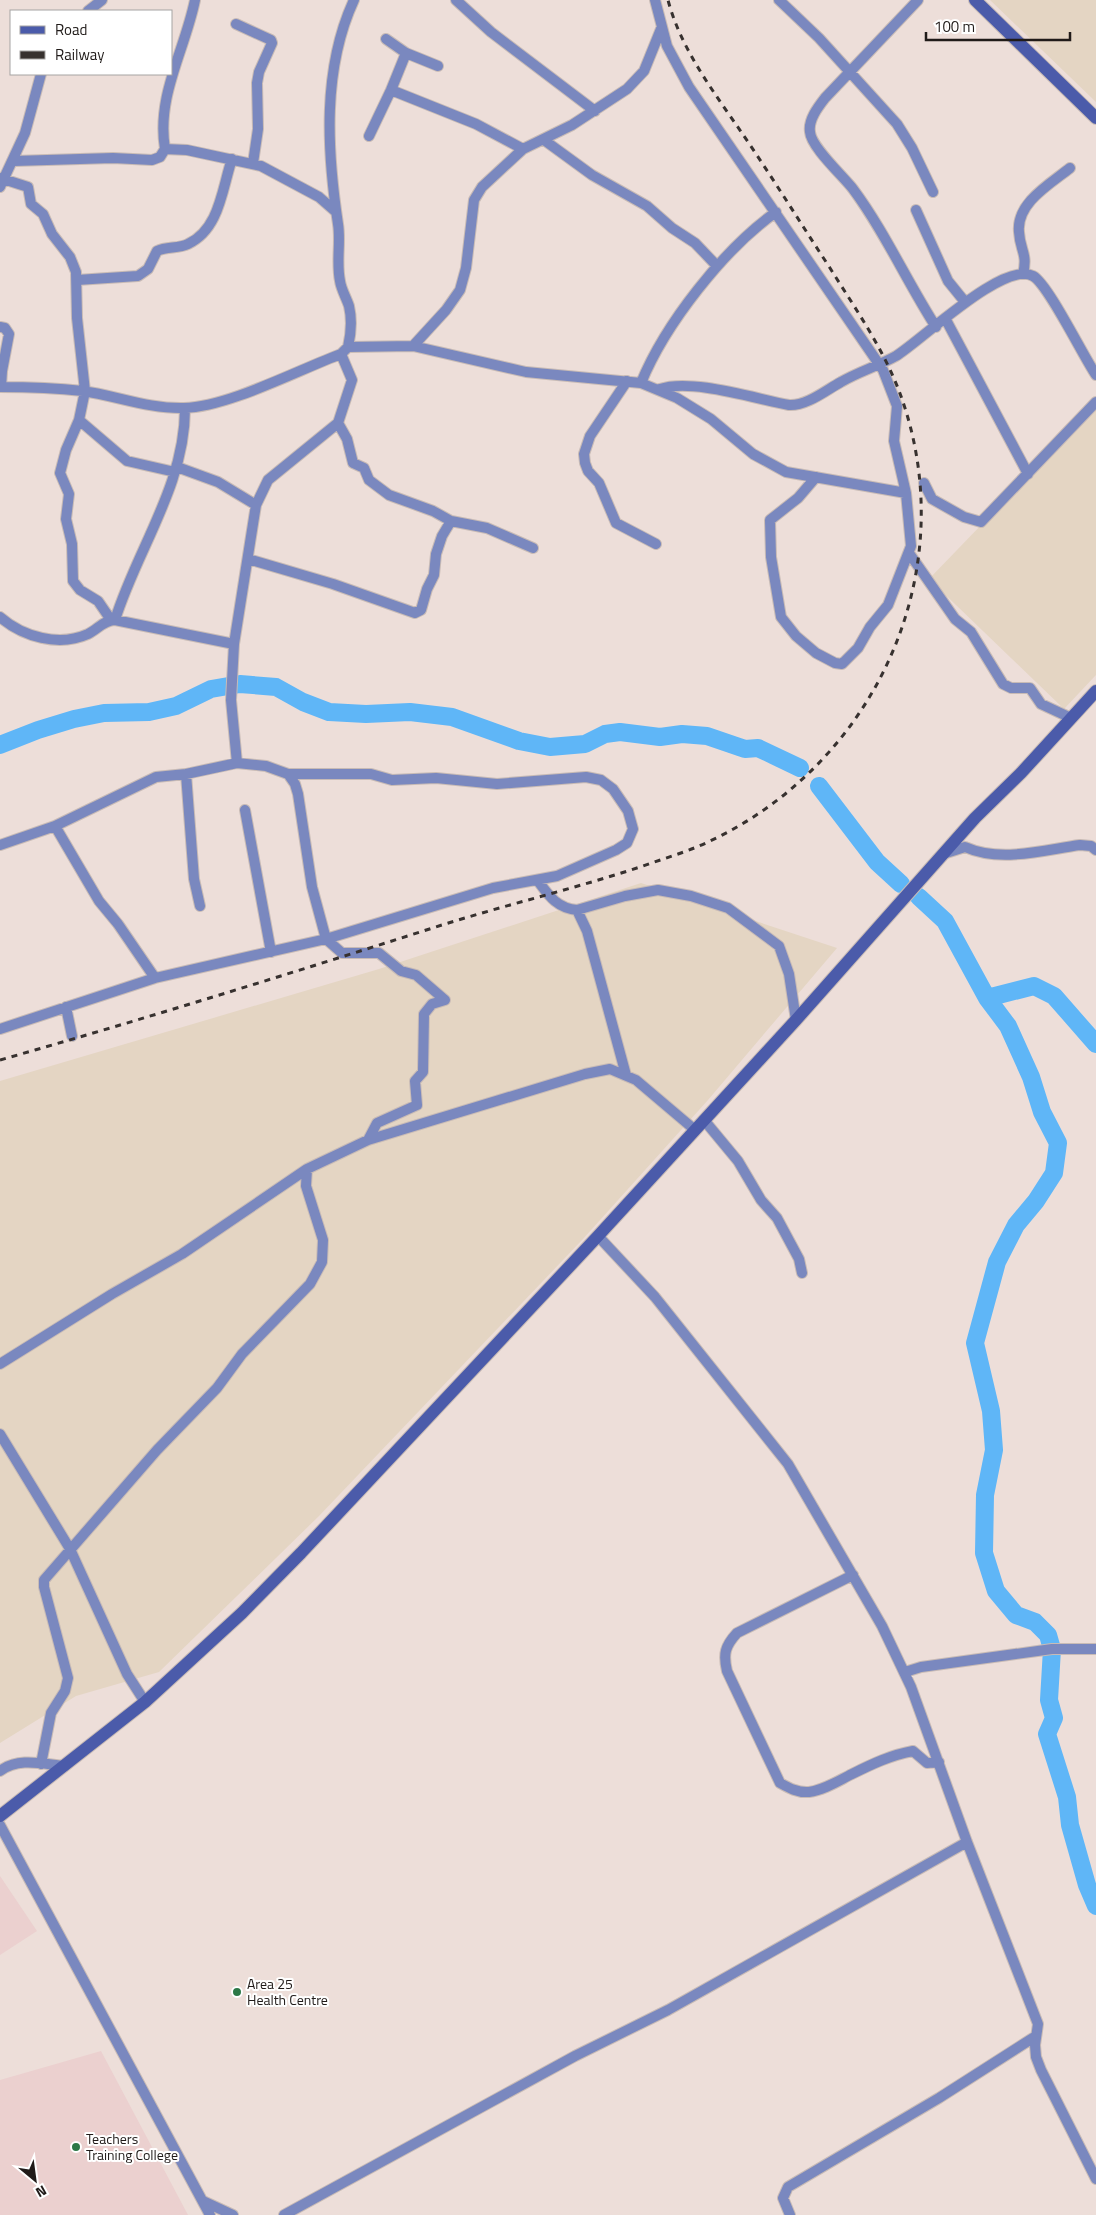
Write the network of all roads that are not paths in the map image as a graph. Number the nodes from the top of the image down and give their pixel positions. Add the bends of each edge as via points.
1 (102, 0) edge
2 (195, 0) edge
3 (354, 0) edge
4 (456, 0) edge
5 (655, 0) edge
6 (779, 0) edge
7 (918, 0) edge
8 (975, 0) edge
9 (89, 10) edge
10 (236, 24) dead end
11 (661, 29) junction
12 (386, 40) dead end
13 (406, 53) junction
14 (438, 66) dead end
15 (850, 72) junction
16 (172, 73) edge
17 (41, 75) edge
18 (171, 75) edge
19 (391, 90) junction
20 (595, 111) junction
21 (1096, 118) edge
22 (369, 136) dead end
23 (544, 140) junction
24 (165, 149) junction
25 (523, 149) junction
26 (232, 159) junction
27 (14, 161) junction
28 (253, 163) junction
29 (1070, 168) dead end
30 (1, 181) edge
31 (933, 192) dead end
32 (916, 210) dead end
33 (335, 211) junction
34 (776, 212) junction
35 (717, 266) junction
36 (1023, 274) junction
37 (77, 280) junction
38 (965, 302) junction
39 (945, 318) junction
40 (936, 326) junction
41 (0, 327) edge
42 (413, 346) junction
43 (345, 350) junction
44 (878, 363) junction
45 (1096, 375) edge
46 (627, 381) junction
47 (641, 383) junction
48 (1, 387) edge
49 (660, 389) junction
50 (84, 391) junction
51 (1096, 402) edge
52 (186, 408) junction
53 (79, 420) junction
54 (338, 423) junction
55 (176, 469) junction
56 (1028, 474) junction
57 (816, 477) junction
58 (924, 483) dead end
59 (906, 493) junction
60 (256, 505) junction
61 (450, 521) junction
62 (656, 544) dead end
63 (534, 548) dead end
64 (909, 553) junction
65 (248, 558) junction
66 (0, 617) edge
67 (113, 620) junction
68 (234, 644) junction
69 (1096, 691) edge
70 (1071, 718) junction
71 (238, 763) junction
72 (186, 774) junction
73 (288, 774) junction
74 (245, 810) dead end
75 (55, 826) junction
76 (0, 845) edge
77 (1094, 846) edge
78 (943, 854) junction
79 (538, 881) junction
80 (200, 906) dead end
81 (577, 910) junction
82 (326, 939) junction
83 (270, 952) junction
84 (155, 978) junction
85 (66, 1007) junction
86 (796, 1020) junction
87 (0, 1029) edge
88 (72, 1036) dead end
89 (626, 1075) junction
90 (700, 1125) junction
91 (368, 1140) junction
92 (307, 1169) junction
93 (598, 1236) junction
94 (802, 1273) dead end
95 (0, 1364) edge
96 (0, 1434) edge
97 (70, 1549) junction
98 (853, 1575) junction
99 (1096, 1649) edge
100 (905, 1672) junction
101 (145, 1702) junction
102 (939, 1762) junction
103 (41, 1764) junction
104 (65, 1766) junction
105 (0, 1771) edge
106 (0, 1816) edge
107 (0, 1825) edge
108 (967, 1842) junction
109 (1036, 2036) junction
110 (1096, 2179) edge
111 (203, 2201) junction
112 (210, 2215) edge
113 (233, 2215) edge
114 (284, 2215) edge
115 (790, 2215) edge

1 - 9 street
2 - 16 street
3 - 33 street via 336,57 331,96 330,164
4 - 20 street via 492,32
5 - 11 street
6 - 15 street
7 - 15 street
8 - 21 main road
10 - 28 street via 272,43 257,83 258,130
11 - 20 street via 651,57 636,80
11 - 34 street via 689,87
12 - 13 street
13 - 14 street
13 - 19 street
15 - 31 street via 902,130
15 - 40 street via 819,106 810,125 811,137 854,190
17 - 27 street via 26,133
18 - 24 street via 164,109
19 - 22 street
19 - 25 street via 476,124
20 - 23 street
23 - 25 street
23 - 35 street via 592,175 647,206 695,243
24 - 26 street
24 - 27 street via 152,160
25 - 42 street via 477,193 460,290
26 - 28 street
26 - 37 street via 216,214 199,237 183,247 157,251 148,268 138,276
27 - 30 street
28 - 33 street via 319,197
29 - 36 street via 1030,200 1025,208 1019,227 1025,256
30 - 37 street via 28,187 31,204 43,214 52,234 70,257
32 - 38 street via 948,281
33 - 43 street via 340,281 349,307 351,332
34 - 35 street via 748,234
34 - 44 street
35 - 47 street via 665,338
36 - 38 street via 985,288
36 - 45 street via 1039,280
37 - 50 street
38 - 39 street
39 - 40 street
39 - 56 street
40 - 44 street via 895,356
41 - 48 street via 6,328 9,334
42 - 43 street
42 - 46 street via 526,372
43 - 52 street via 220,401
43 - 54 street via 352,380
44 - 49 street via 795,405 695,386
44 - 59 street via 891,386 896,406 894,441
46 - 47 street
46 - 62 street via 590,436 584,454 585,463 599,483 616,523
47 - 49 street
48 - 50 street
49 - 57 street via 710,419 753,454 792,474
50 - 52 street via 130,402
50 - 53 street
51 - 56 street
52 - 55 street
53 - 55 street via 127,461
53 - 67 street via 60,473 69,494 66,519 72,544 72,576 76,586 98,601
54 - 60 street via 268,480
54 - 61 street via 347,439 353,463 364,468 368,480 389,495 433,511
55 - 60 street via 218,482
55 - 67 street via 157,524 132,572
56 - 58 street via 979,522 932,499
57 - 59 street
57 - 64 street via 798,498 769,522 779,608 786,625 806,646 822,658 842,664 858,648 888,605
59 - 64 street via 911,538
60 - 65 street
61 - 63 street via 487,528
61 - 65 street via 436,554 434,575 421,610 415,613
64 - 70 street via 955,619 971,632 1003,684 1011,688 1030,688 1041,704
65 - 68 street
66 - 67 street via 18,631 61,640 83,636
67 - 68 street
68 - 71 street via 231,700
69 - 70 main road
70 - 78 main road
71 - 72 street
71 - 73 street via 266,766
72 - 75 street via 156,777
72 - 80 street via 194,879
73 - 79 street via 371,774 392,780 422,778 497,784 575,777 601,780 628,811 633,829 631,837 616,850
73 - 82 street via 298,794 312,887
74 - 83 street
75 - 76 street
75 - 84 street via 99,901
77 - 78 street via 1080,845 1011,855 979,853 966,847
78 - 86 main road
79 - 81 street via 559,905
79 - 82 street via 473,894
81 - 86 street via 658,890 728,908 779,946 789,974
81 - 89 street via 587,932
82 - 83 street
82 - 91 street via 342,953 379,953 401,971 416,975 445,1000 432,1004 424,1014 423,1072 415,1081 417,1105 377,1123
83 - 84 street
84 - 85 street
85 - 87 street
85 - 88 street
86 - 90 main road
89 - 90 street
89 - 91 street via 610,1069 585,1074
90 - 93 main road
90 - 94 street via 729,1149 761,1200 777,1218 799,1259
91 - 92 street
92 - 95 street via 182,1254
92 - 97 street via 306,1186 323,1240 322,1262 310,1284 242,1354 217,1388 157,1450
93 - 98 street via 655,1296 788,1464
93 - 101 main road via 301,1553
96 - 97 street
97 - 101 street via 127,1674
97 - 103 street via 44,1580 68,1678 65,1691 51,1713
98 - 100 street
98 - 102 street via 737,1633 727,1644 724,1656 727,1671 780,1783 792,1790 808,1792 823,1788 897,1754 913,1751 927,1763
99 - 100 street via 1052,1649
100 - 102 street
101 - 104 main road
102 - 108 street
103 - 104 street
103 - 105 street via 13,1764
104 - 106 main road
107 - 111 street
108 - 109 street via 1038,2024
108 - 114 street via 668,2010 575,2056
109 - 110 street via 1036,2057 1048,2087
109 - 115 street via 940,2098 788,2187 783,2198
111 - 112 street
111 - 113 street

